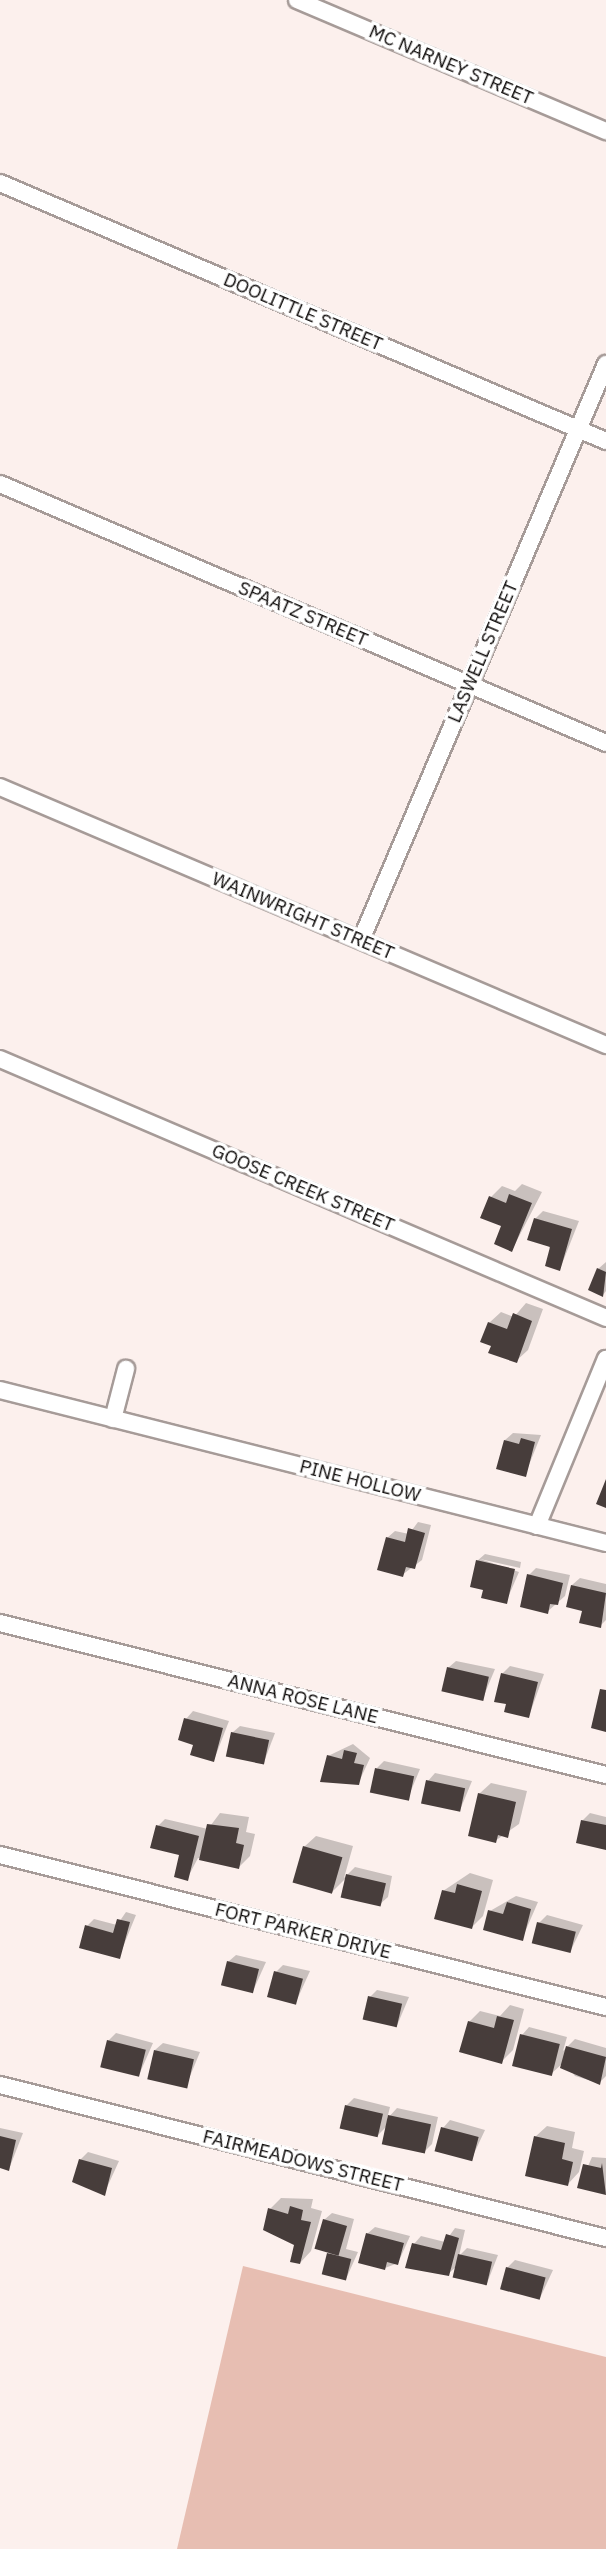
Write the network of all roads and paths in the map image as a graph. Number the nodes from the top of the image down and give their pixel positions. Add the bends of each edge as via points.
1 (297, 0) edge
2 (606, 131) edge
3 (0, 183) edge
4 (606, 364) edge
5 (578, 429) junction
6 (606, 441) edge
7 (0, 484) edge
8 (468, 685) junction
9 (606, 743) edge
10 (0, 787) edge
11 (361, 940) junction
12 (606, 1045) edge
13 (0, 1059) edge
14 (606, 1318) edge
15 (606, 1359) edge
16 (126, 1368) dead end
17 (0, 1390) edge
18 (113, 1419) junction
19 (537, 1526) junction
20 (606, 1543) edge
21 (0, 1623) edge
22 (606, 1775) edge
23 (0, 1855) edge
24 (606, 2007) edge
25 (0, 2085) edge
26 (606, 2238) edge

1 - 2 street, MC NARNEY STREET
3 - 5 street, DOOLITTLE STREET
4 - 5 street, LASWELL STREET
5 - 6 street, DOOLITTLE STREET
5 - 8 street, LASWELL STREET
7 - 8 street, SPAATZ STREET
8 - 9 street, SPAATZ STREET
8 - 11 street, LASWELL STREET
10 - 11 street, WAINWRIGHT STREET
11 - 12 street, WAINWRIGHT STREET
13 - 14 street, GOOSE CREEK STREET
15 - 19 street
16 - 18 street
17 - 18 street, PINE HOLLOW
18 - 19 street, PINE HOLLOW
19 - 20 street, PINE HOLLOW
21 - 22 street, ANNA ROSE LANE
23 - 24 street, FORT PARKER DRIVE
25 - 26 street, FAIRMEADOWS STREET

